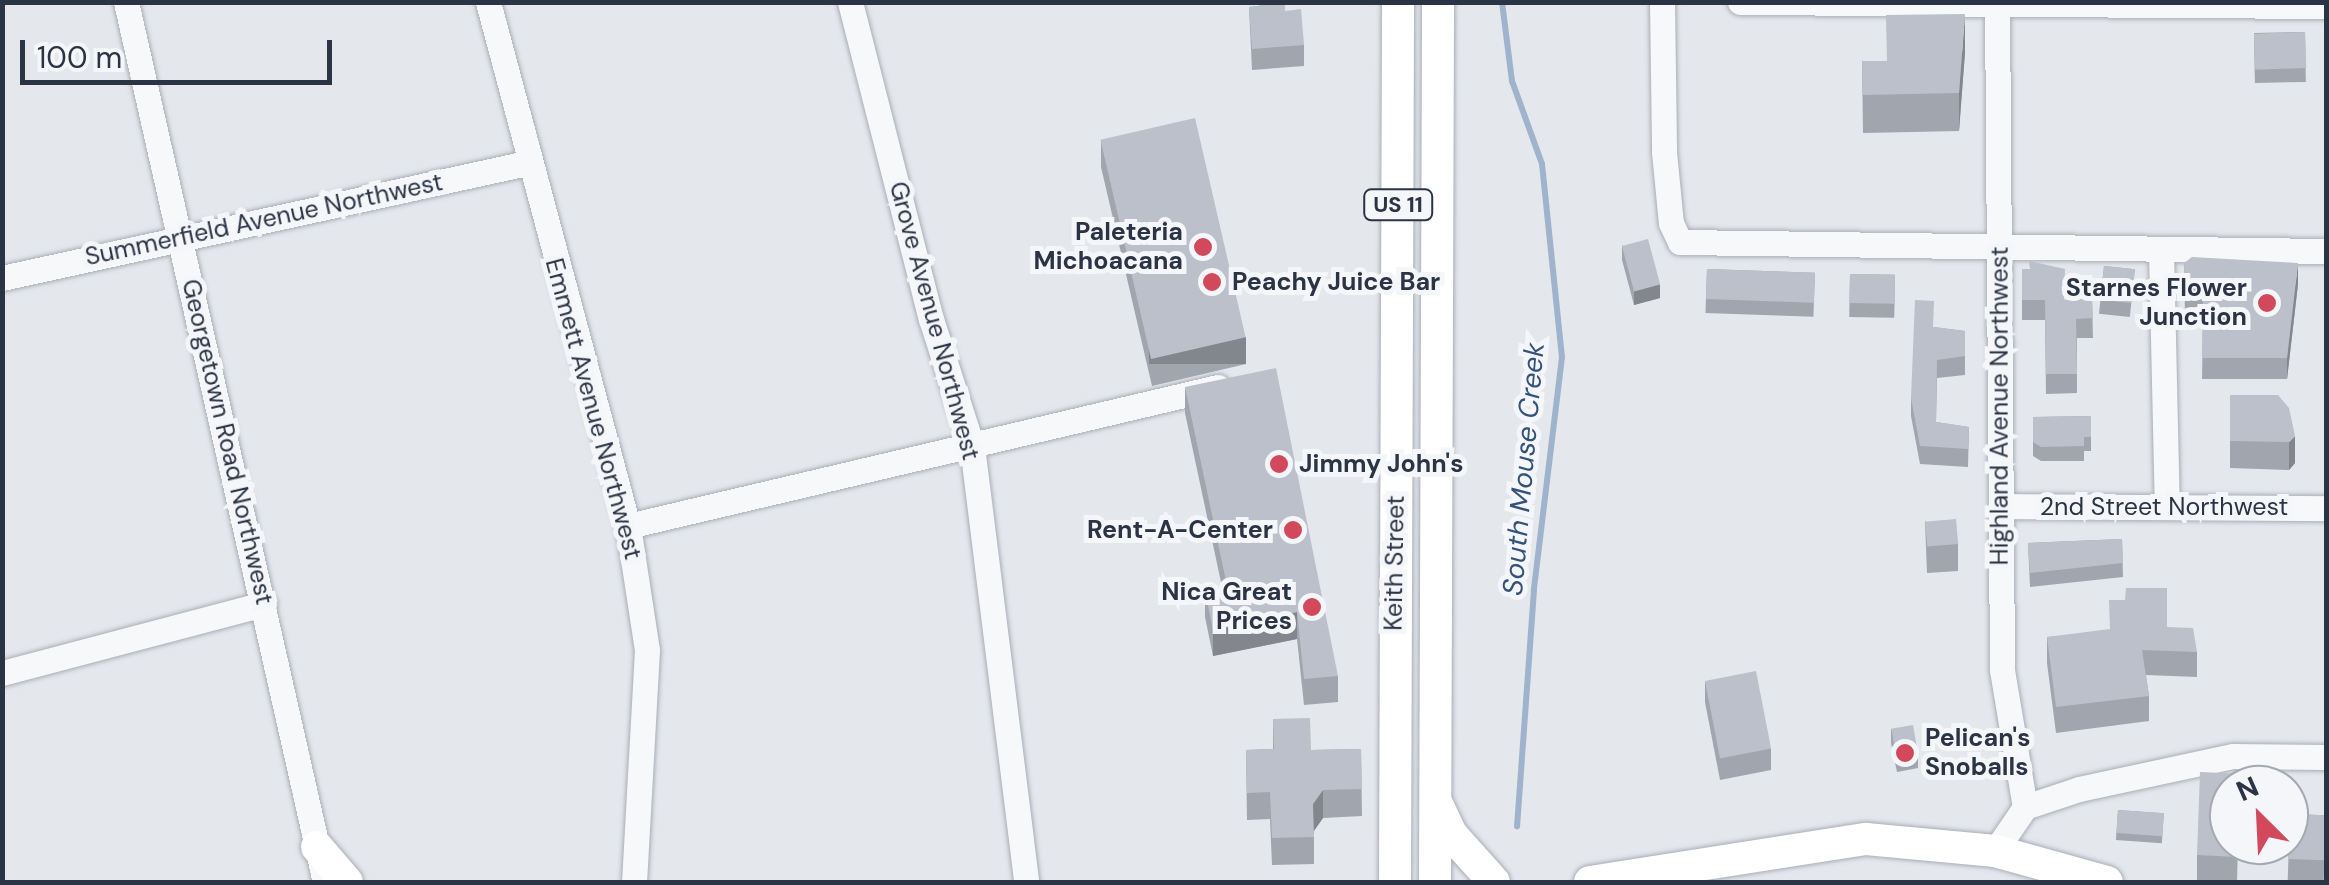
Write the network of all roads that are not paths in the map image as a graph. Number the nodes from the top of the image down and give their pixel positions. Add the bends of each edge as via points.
1 (126, 2) edge
2 (488, 2) edge
3 (850, 2) edge
4 (1398, 2) edge
5 (1438, 2) edge
6 (1662, 2) edge
7 (1740, 2) edge
8 (1998, 3) edge
9 (2239, 4) edge
10 (2326, 6) edge
11 (527, 162) junction
12 (180, 237) junction
13 (1998, 247) junction
14 (2160, 250) junction
15 (2326, 251) edge
16 (2, 278) edge
17 (1397, 280) junction
18 (1436, 280) junction
19 (1252, 379) edge
20 (972, 446) junction
21 (2001, 506) junction
22 (2167, 506) junction
23 (2326, 508) edge
24 (628, 526) junction
25 (264, 604) junction
26 (2, 672) edge
27 (2326, 757) edge
28 (1435, 801) junction
29 (2025, 807) junction
30 (318, 847) junction
31 (1995, 851) junction
32 (325, 882) edge
33 (347, 882) edge
34 (634, 882) edge
35 (1026, 882) edge
36 (1396, 882) edge
37 (1435, 882) edge
38 (1494, 882) edge
39 (1590, 882) edge
40 (2107, 882) edge

1 - 12 street, Georgetown Road Northwest
2 - 11 street, Emmett Avenue Northwest
3 - 20 street, Grove Avenue Northwest via 931,319
4 - 17 main road, Keith Street / US 11
5 - 18 main road, Keith Street / US 11
6 - 13 street via 1664,152 1671,223 1680,242
7 - 8 street
8 - 9 street
8 - 13 street, Highland Avenue Northwest
9 - 10 street
11 - 12 street, Summerfield Avenue Northwest
11 - 24 street, Emmett Avenue Northwest
12 - 16 street, Summerfield Avenue Northwest
12 - 25 street, Georgetown Road Northwest
13 - 14 street
13 - 21 street, Highland Avenue Northwest
14 - 15 street
14 - 22 street
17 - 18 main road
17 - 36 main road, Keith Street / US 11
18 - 28 main road, Keith Street / US 11
19 - 20 street
20 - 24 street
20 - 35 street, Grove Avenue Northwest
21 - 22 street, 2nd Street Northwest
21 - 29 street, Highland Avenue Northwest via 2002,670
22 - 23 street, 2nd Street Northwest
24 - 34 street, Emmett Avenue Northwest via 647,650
25 - 26 street
25 - 30 street, Georgetown Road Northwest
27 - 29 street via 2233,756
28 - 37 main road, Keith Street / US 11
28 - 38 main road via 1451,834
29 - 31 street
30 - 32 street, Georgetown Road Northwest
30 - 33 main road
31 - 39 main road via 1838,841
31 - 40 main road

